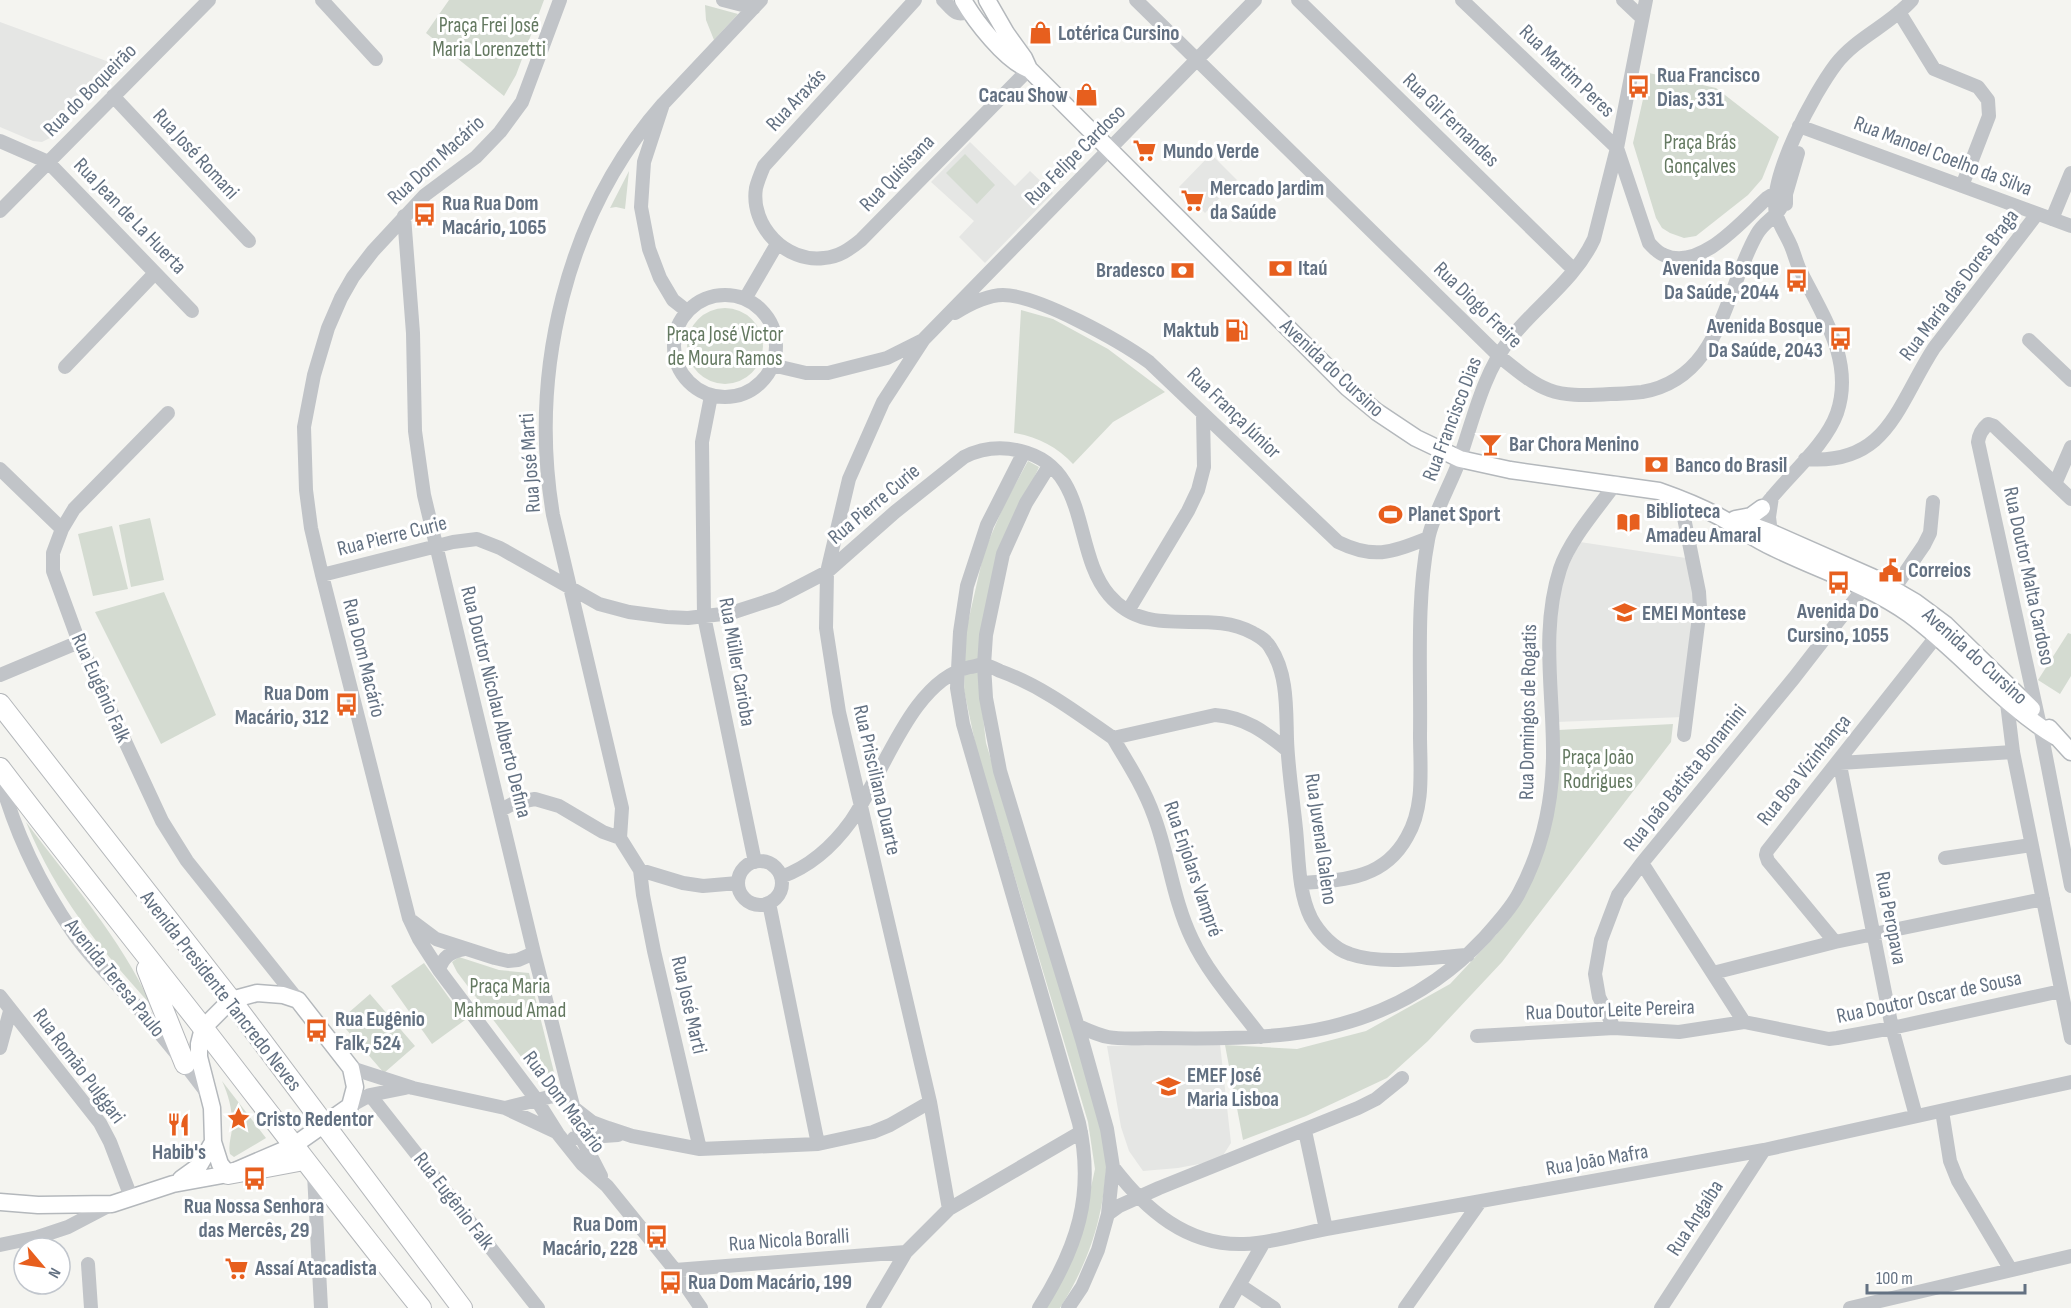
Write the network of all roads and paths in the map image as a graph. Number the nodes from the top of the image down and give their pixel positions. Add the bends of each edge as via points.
1 (209, 0) edge
2 (322, 0) edge
3 (560, 0) edge
4 (723, 0) edge
5 (915, 0) edge
6 (943, 0) edge
7 (1136, 0) edge
8 (1255, 0) edge
9 (1298, 0) edge
10 (1462, 0) edge
11 (1623, 0) edge
12 (1646, 0) edge
13 (1912, 0) edge
14 (978, 3) edge
15 (756, 4) edge
16 (1899, 12) junction
17 (1642, 18) junction
18 (376, 59) dead end
19 (1197, 59) junction
20 (1029, 69) junction
21 (113, 96) junction
22 (663, 104) junction
23 (1803, 124) junction
24 (0, 141) edge
25 (1617, 148) junction
26 (1109, 151) junction
27 (48, 162) junction
28 (2071, 173) edge
29 (1962, 186) junction
30 (1782, 195) junction
31 (0, 210) edge
32 (1776, 214) junction
33 (2037, 214) junction
34 (404, 216) junction
35 (2052, 219) junction
36 (1740, 223) junction
37 (2071, 226) edge
38 (249, 241) dead end
39 (1753, 242) junction
40 (777, 244) junction
41 (1791, 246) junction
42 (997, 263) junction
43 (1574, 270) junction
44 (155, 273) junction
45 (1002, 295) junction
46 (745, 299) junction
47 (192, 310) dead end
48 (687, 311) junction
49 (941, 322) junction
50 (924, 339) junction
51 (2029, 340) dead end
52 (1499, 356) junction
53 (887, 358) junction
54 (772, 365) junction
55 (65, 367) dead end
56 (903, 369) junction
57 (2071, 380) edge
58 (711, 396) junction
59 (168, 413) dead end
60 (1203, 414) junction
61 (1824, 436) junction
62 (1230, 439) junction
63 (2071, 447) edge
64 (1204, 448) junction
65 (1024, 452) junction
66 (1843, 458) junction
67 (1460, 459) junction
68 (1805, 459) junction
69 (1049, 466) junction
70 (0, 469) edge
71 (1616, 483) junction
72 (2055, 483) junction
73 (1680, 498) junction
74 (2071, 499) edge
75 (1767, 502) junction
76 (1933, 502) dead end
77 (1725, 518) junction
78 (62, 529) junction
79 (1763, 536) junction
80 (1428, 538) junction
81 (436, 547) junction
82 (979, 547) junction
83 (1003, 554) junction
84 (827, 572) junction
85 (322, 575) junction
86 (1868, 583) junction
87 (569, 588) junction
88 (1889, 595) junction
89 (1128, 611) junction
90 (704, 616) junction
91 (1941, 631) junction
92 (79, 642) junction
93 (984, 664) junction
94 (958, 670) junction
95 (0, 674) edge
96 (2006, 691) junction
97 (0, 704) edge
98 (2038, 720) junction
99 (1287, 726) junction
100 (1257, 727) junction
101 (1684, 735) dead end
102 (1113, 738) junction
103 (1287, 750) junction
104 (2013, 752) junction
105 (2071, 752) edge
106 (1839, 762) junction
107 (0, 768) edge
108 (1000, 771) junction
109 (0, 777) edge
110 (978, 779) junction
111 (860, 805) junction
112 (501, 810) junction
113 (620, 838) junction
114 (2031, 844) junction
115 (1945, 858) dead end
116 (755, 862) junction
117 (1642, 862) junction
118 (640, 870) junction
119 (781, 876) junction
120 (738, 883) junction
121 (1301, 883) junction
122 (1035, 884) junction
123 (2071, 886) edge
124 (1011, 893) junction
125 (2043, 899) junction
126 (769, 903) junction
127 (409, 918) junction
128 (1872, 934) junction
129 (1835, 942) junction
130 (138, 947) junction
131 (465, 949) junction
132 (534, 953) junction
133 (1468, 955) junction
134 (1421, 957) junction
135 (271, 966) junction
136 (439, 970) junction
137 (1713, 973) junction
138 (1443, 976) junction
139 (1065, 988) junction
140 (2061, 991) junction
141 (257, 993) junction
142 (1042, 994) junction
143 (0, 996) edge
144 (231, 1000) junction
145 (298, 1000) junction
146 (10, 1011) junction
147 (1744, 1022) junction
148 (1078, 1026) junction
149 (203, 1028) junction
150 (1614, 1028) junction
151 (1892, 1028) junction
152 (1477, 1036) dead end
153 (1261, 1037) junction
154 (1110, 1038) junction
155 (2071, 1038) edge
156 (0, 1048) edge
157 (1087, 1058) junction
158 (185, 1064) junction
159 (351, 1068) junction
160 (1402, 1078) dead end
161 (2071, 1082) edge
162 (413, 1088) junction
163 (209, 1095) junction
164 (370, 1095) junction
165 (536, 1099) junction
166 (930, 1102) junction
167 (350, 1106) junction
168 (505, 1108) junction
169 (574, 1109) junction
170 (1942, 1111) junction
171 (1916, 1116) junction
172 (323, 1125) junction
173 (1305, 1131) junction
174 (1081, 1132) junction
175 (558, 1134) junction
176 (632, 1136) junction
177 (581, 1137) junction
178 (213, 1142) junction
179 (818, 1144) junction
180 (700, 1149) junction
181 (1764, 1150) junction
182 (304, 1160) junction
183 (1113, 1167) junction
184 (228, 1174) junction
185 (173, 1184) junction
186 (607, 1186) junction
187 (131, 1197) junction
188 (1138, 1198) junction
189 (0, 1202) edge
190 (1480, 1202) junction
191 (112, 1204) junction
192 (949, 1209) junction
193 (1108, 1214) junction
194 (1326, 1228) junction
195 (1264, 1242) junction
196 (0, 1245) edge
197 (906, 1252) junction
198 (2071, 1256) edge
199 (88, 1263) dead end
200 (675, 1270) junction
201 (2011, 1270) junction
202 (1054, 1284) junction
203 (1240, 1286) junction
204 (1073, 1301) edge
205 (91, 1308) edge
206 (321, 1308) edge
207 (421, 1308) edge
208 (462, 1308) edge
209 (538, 1308) edge
210 (701, 1308) edge
211 (873, 1308) edge
212 (1039, 1308) edge
213 (1226, 1308) edge
214 (1274, 1308) edge
215 (1405, 1308) edge
216 (1661, 1308) edge
217 (1850, 1308) edge

1 - 21 street, Rua do Boqueirão
2 - 18 street
3 - 34 street, Rua Dom Macário via 522,102 476,157 434,187
4 - 15 street
5 - 40 street, Rua Araxás via 764,166 756,189 758,215
6 - 14 street via 962,14
7 - 19 street, Rua Diogo Freire
8 - 19 street, Rua Felipe Cardoso
9 - 43 street, Rua Gil Fernandes
10 - 25 street, Rua Martim Peres
11 - 17 street
12 - 17 street, Rua Francisco Dias
13 - 16 street
14 - 20 main road, Avenida do Cursino
15 - 22 street, Rua José Marti
16 - 23 street via 1836,64
16 - 29 street via 1934,69 1978,87 1988,99 1989,116
17 - 25 street, Rua Francisco Dias
19 - 26 street, Rua Felipe Cardoso
19 - 52 street, Rua Diogo Freire
20 - 26 main road, Avenida do Cursino
20 - 40 street, Rua Quisisana via 849,250 823,259 803,257
21 - 27 street, Rua do Boqueirão
21 - 38 street, Rua José Romani
22 - 48 street via 644,162 641,207 660,278 673,300
22 - 87 street, Rua José Marti via 618,166 585,230 566,285 551,355 546,403 548,483
23 - 29 street, Rua Manoel Coelho da Silva
23 - 30 street
24 - 27 street, Rua Jean de La Huerta
25 - 36 street via 1649,243 1661,254 1671,258 1701,255
25 - 43 street, Rua Francisco Dias via 1594,239
26 - 42 street, Rua Felipe Cardoso
26 - 67 main road, Avenida do Cursino via 1348,388 1416,438
27 - 31 street, Rua do Boqueirão
27 - 44 street, Rua Jean de La Huerta
28 - 35 street
29 - 33 street, Rua Manoel Coelho da Silva
30 - 32 street
30 - 36 street via 1767,198
30 - 41 street
32 - 39 street, Rua Diogo Freire via 1760,228
32 - 41 street
33 - 35 street, Rua Manoel Coelho da Silva
33 - 66 street, Rua Maria das Dores Braga via 1934,348 1885,432
34 - 81 street, Rua Doutor Nicolau Alberto Defina via 413,333 415,431
34 - 85 street, Rua Dom Macário via 353,277 341,298 328,328 311,390 304,427 306,490
35 - 37 street, Rua Manoel Coelho da Silva
36 - 39 street via 1749,228
39 - 52 street, Rua Diogo Freire via 1708,349 1688,370 1660,387 1621,394 1561,394 1527,379
40 - 46 street
41 - 61 street via 1832,332 1841,361 1837,413
42 - 45 street via 992,284
42 - 49 street, Rua Felipe Cardoso
43 - 52 street, Rua Francisco Dias via 1520,327
44 - 47 street, Rua Jean de La Huerta
44 - 55 street
45 - 49 street via 974,304
45 - 60 street, Rua França Júnior via 1039,303 1133,351
46 - 48 street via 714,296
46 - 54 street via 762,311 772,326 776,343
48 - 58 street via 675,331 674,358 687,381
49 - 50 street, Rua Felipe Cardoso
50 - 53 street, Rua Felipe Cardoso
50 - 56 street, Rua Felipe Cardoso
51 - 57 street
52 - 67 street, Rua Francisco Dias
53 - 54 street, Rua Felipe Cardoso via 819,373
53 - 56 street
54 - 58 street via 750,391 734,397
56 - 84 street, Rua Prisciliana Duarte via 883,402 849,479
58 - 90 street, Rua Müller Carioba via 702,442
59 - 78 street, Rua Eugênio Falk via 84,498
60 - 62 street, Rua França Júnior
60 - 64 street
61 - 66 street via 1831,450
61 - 68 street
62 - 64 street via 1214,440
62 - 80 street, Rua França Júnior via 1338,542 1378,553
63 - 72 street
64 - 89 street via 1204,467 1196,495
65 - 69 street, Rua Pierre Curie
65 - 82 street
65 - 84 street, Rua Pierre Curie via 995,448 964,457
66 - 68 street, Rua Maria das Dores Braga
67 - 71 main road, Avenida do Cursino via 1510,470
67 - 80 street, Rua Francisco Dias
68 - 75 street
69 - 83 street via 1026,503
69 - 89 street, Rua Pierre Curie via 1067,486 1097,577 1108,594
70 - 78 street
71 - 73 main road, Avenida do Cursino
71 - 133 street, Rua Domingos de Rogatis via 1561,567 1551,604 1548,641 1552,777 1538,847 1519,894
72 - 74 street
72 - 98 street, Rua Doutor Malta Cardoso via 1994,426 1989,424 1980,433 1978,442
73 - 77 main road, Avenida do Cursino
73 - 101 street via 1700,608
75 - 77 main road via 1745,518
75 - 79 street via 1769,516
76 - 88 street via 1930,533
77 - 79 main road, Avenida do Cursino
78 - 92 street, Rua Eugênio Falk via 53,553 52,571
79 - 86 main road, Avenida do Cursino
80 - 121 street, Rua Francisco Dias via 1422,602 1420,798 1409,835 1383,866 1363,876
81 - 85 street, Rua Pierre Curie
81 - 87 street, Rua Pierre Curie via 470,538 483,540
81 - 112 street, Rua Doutor Nicolau Alberto Defina
82 - 83 street
82 - 94 street via 967,586
83 - 93 street
84 - 90 street, Rua Pierre Curie via 755,606
84 - 111 street, Rua Prisciliana Duarte via 826,628 838,712
85 - 127 street, Rua Dom Macário
86 - 88 main road, Avenida do Cursino
86 - 117 street, Rua João Batista Bonamini
87 - 90 street, Rua Pierre Curie via 592,601 629,612
87 - 113 street, Rua José Marti via 622,808
88 - 91 main road, Avenida do Cursino via 1915,602
89 - 99 street, Rua Pierre Curie via 1159,622 1223,622 1263,639 1281,671
90 - 116 street, Rua Müller Carioba
91 - 96 main road, Avenida do Cursino
91 - 106 street, Rua Boa Vizinhança
92 - 95 street
92 - 135 street, Rua Eugênio Falk via 172,838
93 - 94 street
93 - 102 street via 1026,682
93 - 108 street via 986,698
94 - 110 street via 963,724
94 - 111 street via 924,696
96 - 98 main road, Avenida do Cursino
96 - 104 street
97 - 144 highway, Avenida Presidente Tancredo Neves
98 - 105 main road, Avenida do Cursino
98 - 123 street, Rua Doutor Malta Cardoso
99 - 100 street, Rua Juvenal Galeno
99 - 103 street, Rua Pierre Curie
100 - 102 street, Rua Juvenal Galeno via 1215,715
100 - 103 street, Rua Juvenal Galeno
102 - 153 street, Rua Enjolars Vampré via 1154,816 1192,939 1206,965
103 - 121 street, Rua Juvenal Galeno
104 - 106 street
104 - 114 street
106 - 128 street, Rua Peropava
106 - 129 street, Rua Boa Vizinhança via 1766,855
107 - 130 highway, Avenida Presidente Tancredo Neves
108 - 110 street
108 - 122 street
109 - 158 street, Avenida Teresa Paulo via 21,839 75,935
110 - 124 street
111 - 119 street via 833,843 794,872
111 - 166 street, Rua Prisciliana Duarte
112 - 113 street via 514,802 534,800 559,806
112 - 132 street, Rua Doutor Nicolau Alberto Defina
113 - 118 street
114 - 115 street
114 - 125 street
116 - 119 street via 773,866
116 - 120 street via 742,870
117 - 137 street
117 - 150 street, Rua João Batista Bonamini via 1618,895 1598,951 1595,983
118 - 120 street via 703,886
118 - 180 street, Rua José Marti via 654,951
119 - 126 street via 779,895
120 - 126 street via 746,900 757,905
121 - 134 street, Rua Juvenal Galeno via 1311,919 1349,954 1392,960
122 - 124 street
122 - 139 street
124 - 142 street
125 - 128 street
125 - 140 street
126 - 179 street
127 - 131 street via 436,939
127 - 136 street, Rua Dom Macário
128 - 129 street
128 - 151 street, Rua Peropava
129 - 137 street
130 - 149 highway, Avenida Presidente Tancredo Neves
130 - 158 highway
131 - 132 street via 508,961
131 - 136 street via 447,956
132 - 169 street, Rua Doutor Nicolau Alberto Defina
133 - 134 street, Rua Juvenal Galeno
133 - 138 street, Rua Domingos de Rogatis
134 - 138 street
135 - 141 street via 273,984
135 - 145 street, Rua Eugênio Falk
136 - 165 street, Rua Dom Macário
137 - 147 street
138 - 153 street, Rua Domingos de Rogatis via 1381,1011 1300,1033
139 - 142 street
139 - 148 street
140 - 151 street, Rua Doutor Oscar de Sousa
140 - 155 street
141 - 144 main road
141 - 145 main road
142 - 174 street
143 - 146 street, Rua Romão Pulggari
144 - 149 main road
144 - 172 highway, Avenida Presidente Tancredo Neves
145 - 159 main road, Rua Eugênio Falk
146 - 156 street
146 - 187 street, Rua Romão Pulggari via 100,1123
147 - 150 street, Rua Doutor Leite Pereira via 1679,1032
147 - 151 street, Rua Doutor Oscar de Sousa via 1829,1039
148 - 154 street, Rua Domingos de Rogatis
148 - 157 street
149 - 163 main road via 199,1057
149 - 182 highway, Avenida Presidente Tancredo Neves
150 - 152 street, Rua Doutor Leite Pereira
151 - 171 street, Rua Peropava
153 - 154 street, Rua Domingos de Rogatis
154 - 157 street
157 - 183 street
158 - 163 street, Avenida Teresa Paulo
159 - 162 street
159 - 167 main road via 355,1087
160 - 173 street via 1376,1099
161 - 170 street, Rua João Mafra
162 - 164 street
162 - 168 street
163 - 178 main road, Avenida Teresa Paulo
164 - 167 street
164 - 209 street, Rua Eugênio Falk
165 - 168 street
165 - 169 street via 553,1096
165 - 175 street, Rua Dom Macário
166 - 179 street via 873,1132
166 - 192 street, Rua Prisciliana Duarte
167 - 172 main road
168 - 175 street
169 - 176 street via 592,1122
169 - 177 street, Rua Doutor Nicolau Alberto Defina
170 - 171 street, Rua João Mafra
170 - 201 street via 1950,1161 1958,1181
171 - 181 street, Rua João Mafra
172 - 182 main road
172 - 208 highway, Avenida Presidente Tancredo Neves
173 - 188 street
173 - 194 street
174 - 192 street
174 - 202 street via 1083,1202 1065,1265
175 - 177 street
175 - 186 street, Rua Dom Macário via 582,1164
176 - 177 street
176 - 180 street
177 - 186 street, Rua Doutor Nicolau Alberto Defina
178 - 184 main road, Avenida Teresa Paulo
178 - 185 main road via 196,1170
179 - 180 street
181 - 190 street, Rua João Mafra
181 - 216 street, Rua Angaíba
182 - 184 highway
182 - 206 street
182 - 207 highway, Avenida Presidente Tancredo Neves
183 - 188 street, Rua João Mafra
183 - 193 street
184 - 185 main road
185 - 187 main road
186 - 200 street, Rua Dom Macário
187 - 191 main road
188 - 193 street
188 - 195 street, Rua João Mafra via 1174,1226 1200,1237 1242,1244
189 - 191 main road
190 - 194 street, Rua João Mafra
190 - 215 street
191 - 196 street via 68,1227
192 - 197 street
193 - 204 street via 1098,1250
194 - 195 street, Rua João Mafra
195 - 203 street
197 - 200 street, Rua Nicola Boralli
197 - 211 street
198 - 201 street
199 - 205 street
200 - 210 street, Rua Dom Macário
201 - 217 street
202 - 204 street
202 - 212 street
203 - 213 street
203 - 214 street

